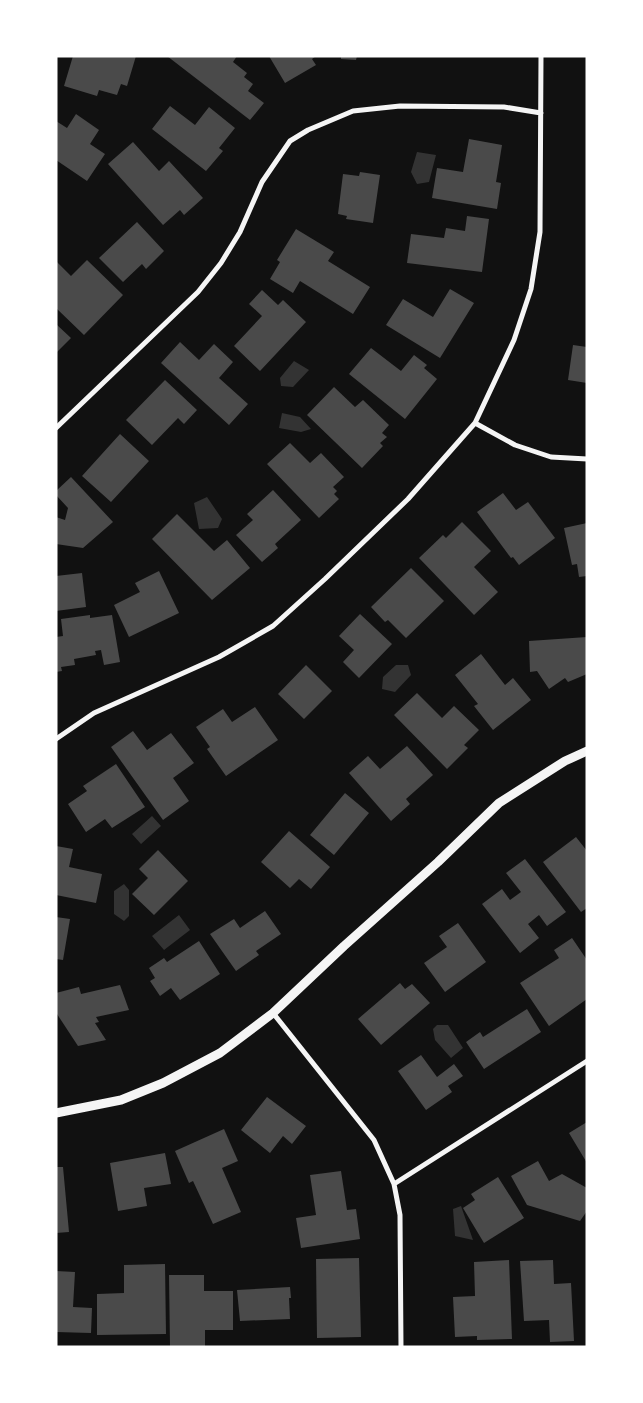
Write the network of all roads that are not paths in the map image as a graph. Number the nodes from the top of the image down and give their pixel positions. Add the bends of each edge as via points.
1 (541, 56) edge
2 (541, 114) junction
3 (475, 423) junction
4 (56, 428) edge
5 (587, 458) edge
6 (56, 739) edge
7 (587, 752) edge
8 (273, 1013) junction
9 (587, 1061) edge
10 (56, 1113) edge
11 (394, 1184) junction
12 (401, 1347) edge

1 - 2 street
2 - 3 street via 540,232 531,288 514,340
2 - 4 street via 495,107 400,106 352,111 290,141 262,182 240,232 198,292
3 - 5 street via 514,445 551,457
3 - 6 street via 408,499 273,626 219,657 94,713
7 - 8 street via 565,761 499,803
8 - 10 street via 220,1053 164,1083 121,1100
8 - 11 street via 374,1140
9 - 11 street
11 - 12 street via 400,1214

